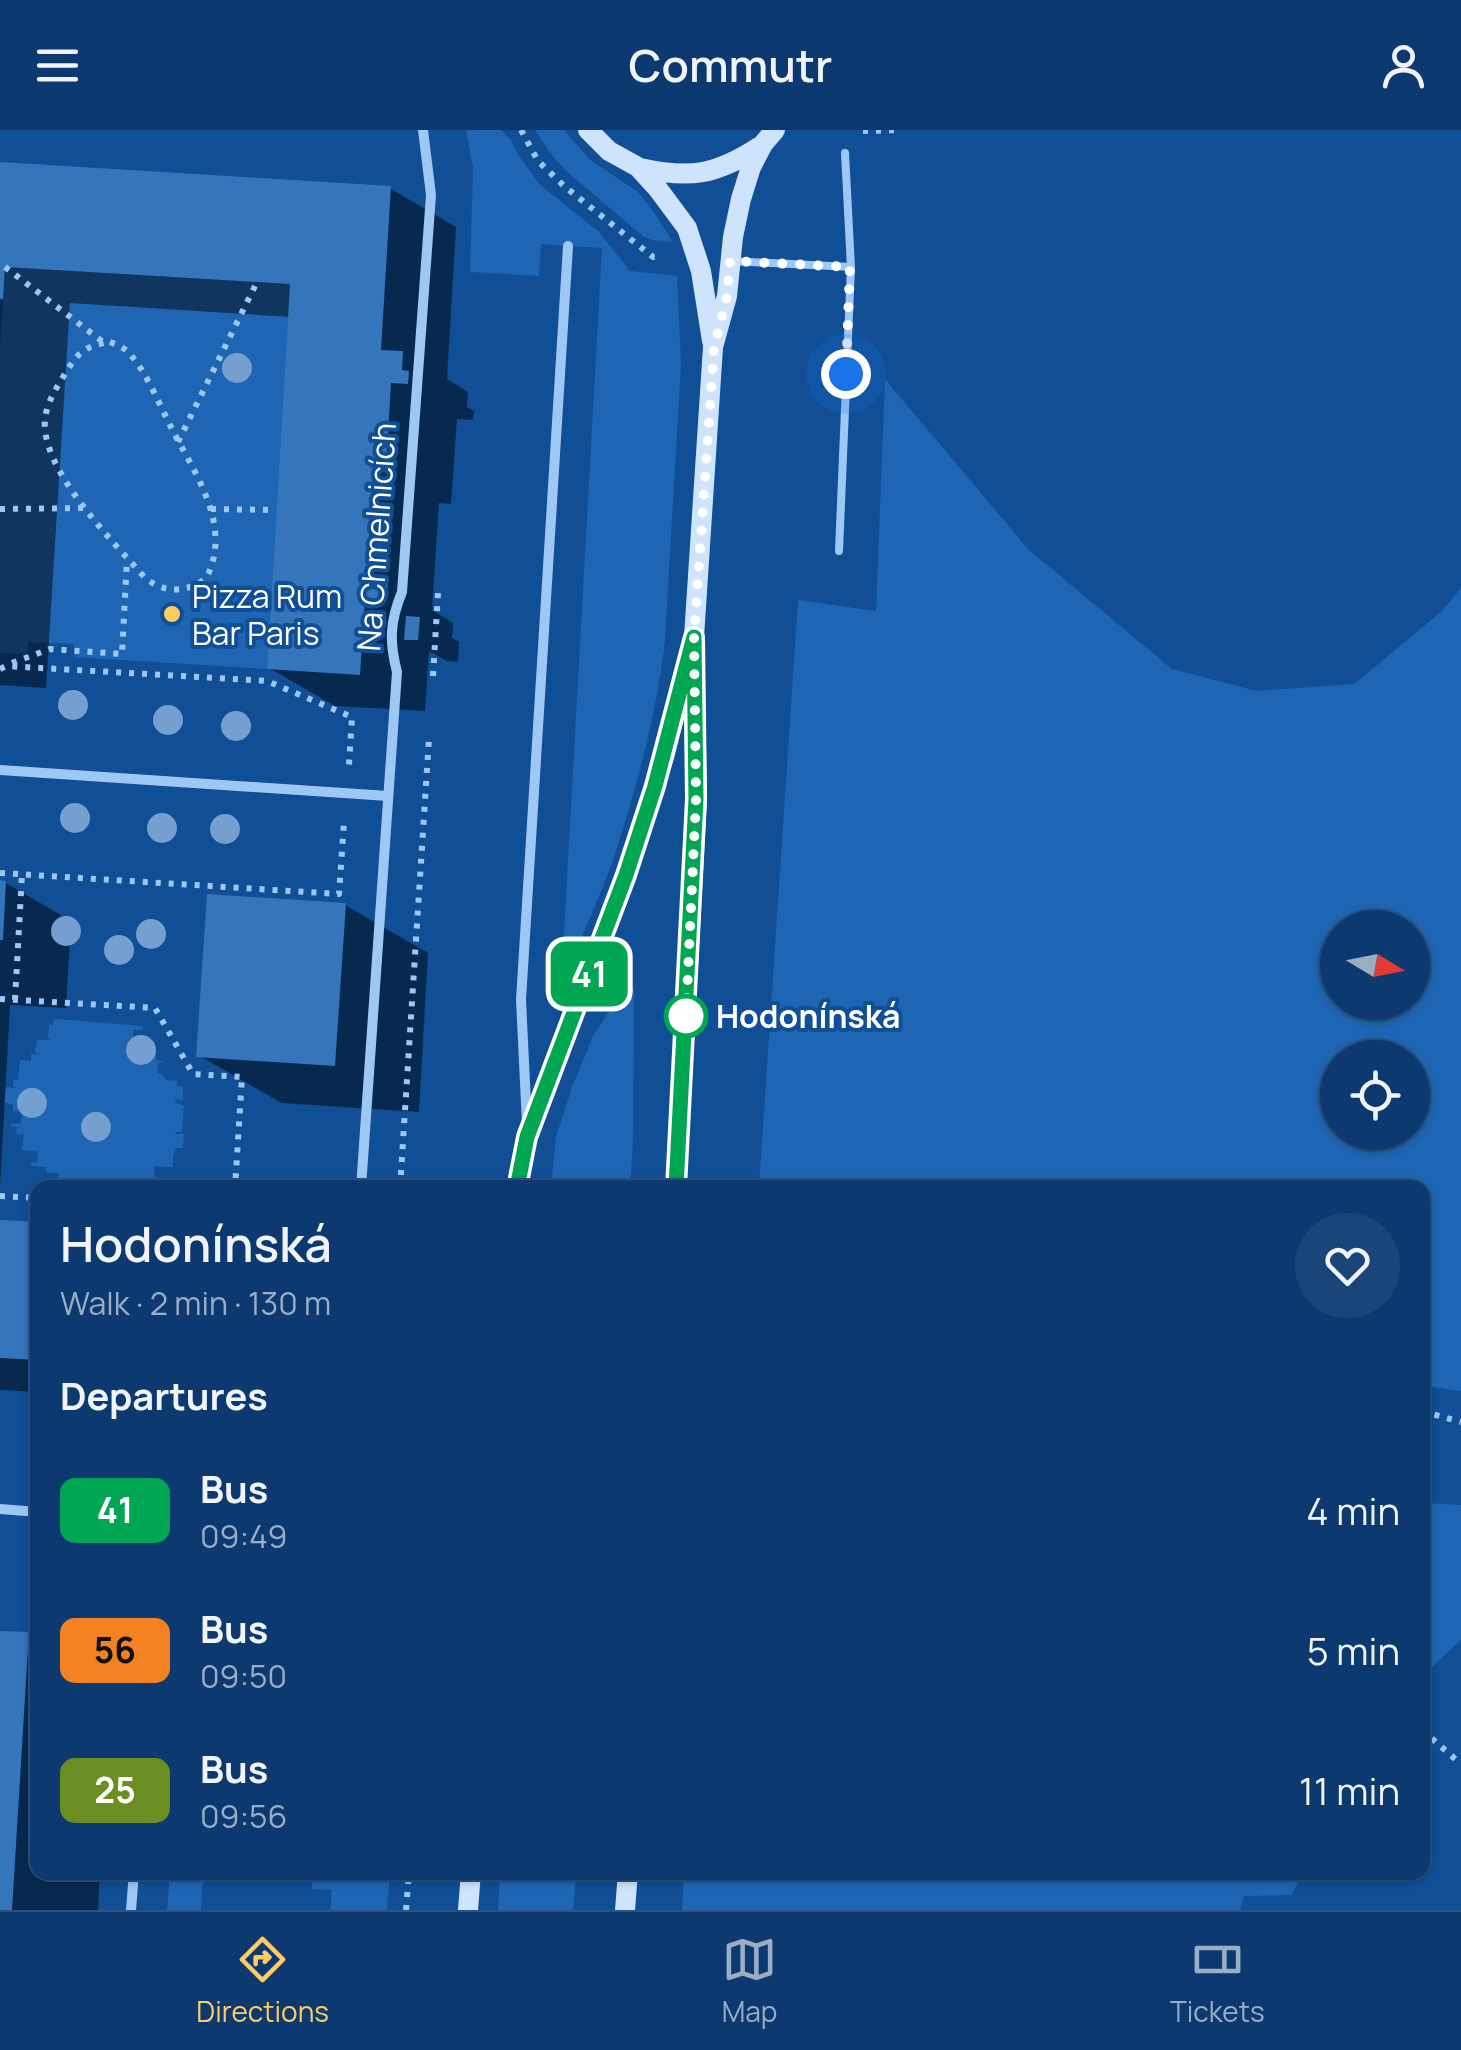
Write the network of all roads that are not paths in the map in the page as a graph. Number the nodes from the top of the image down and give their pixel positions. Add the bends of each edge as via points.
1 (423, 130) edge
2 (588, 130) edge
3 (769, 137) edge
4 (845, 154) dead end
5 (638, 168) junction
6 (568, 246) dead end
7 (730, 261) junction
8 (850, 267) junction
9 (714, 348) junction
10 (839, 551) dead end
11 (694, 637) junction
12 (0, 770) edge
13 (388, 796) junction
14 (527, 1137) junction
15 (362, 1180) edge
16 (519, 1180) edge
17 (676, 1180) edge
18 (0, 1510) edge
19 (30, 1512) edge
20 (134, 1880) edge
21 (470, 1880) edge
22 (627, 1880) edge
23 (132, 1910) edge
24 (468, 1910) edge
25 (624, 1910) edge

1 - 13 street, Na Chmelnicích via 431,195 402,592 391,647 397,672
2 - 5 street
3 - 5 street via 736,162 704,173
3 - 7 street via 741,199
4 - 8 lane
5 - 9 street via 687,228
6 - 14 street via 522,1000
7 - 8 lane
7 - 9 street
8 - 10 lane
9 - 11 street
11 - 14 street via 626,875
11 - 17 street via 696,799
12 - 13 street
13 - 15 street, Na Chmelnicích
14 - 16 street
18 - 19 street
20 - 23 street
21 - 24 street
22 - 25 street

